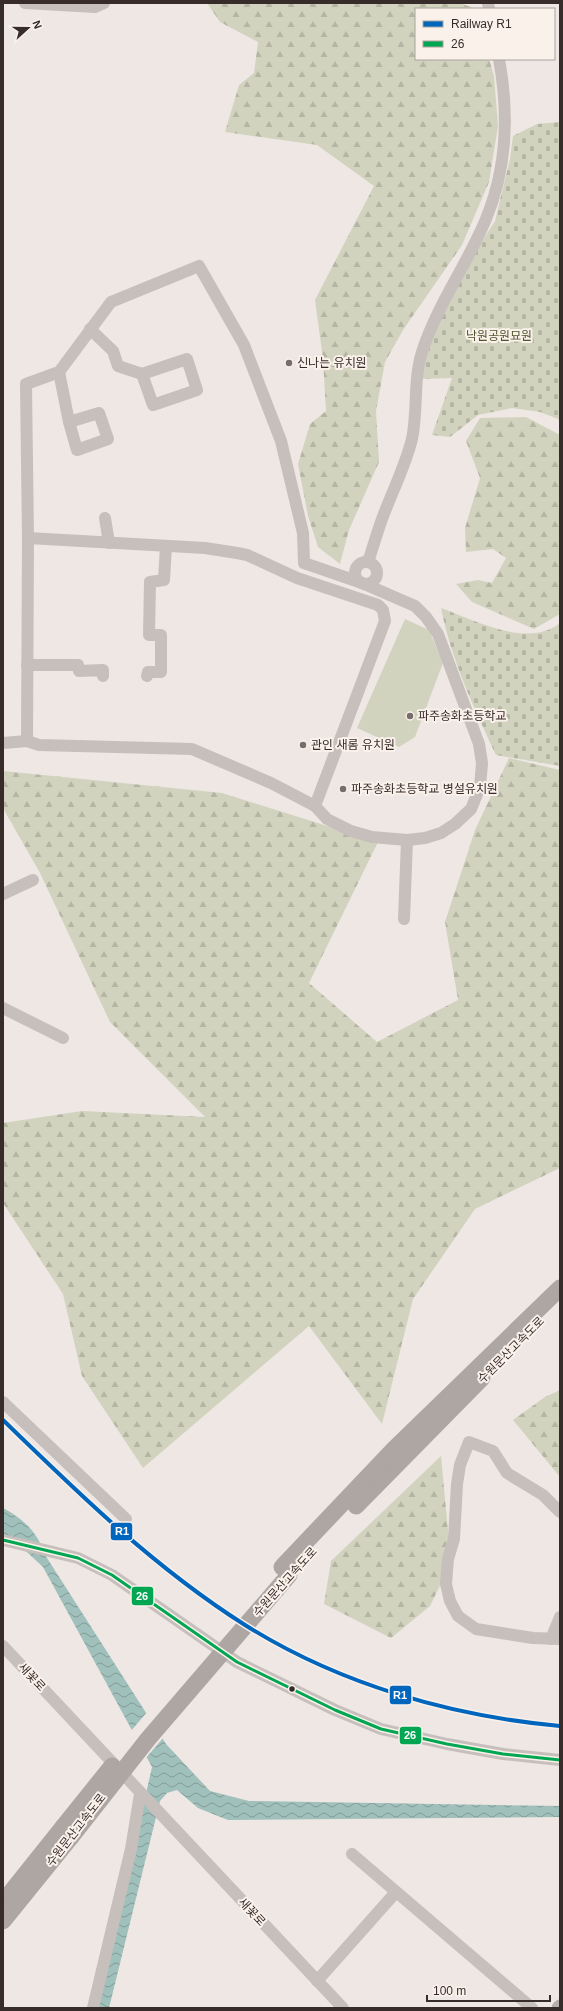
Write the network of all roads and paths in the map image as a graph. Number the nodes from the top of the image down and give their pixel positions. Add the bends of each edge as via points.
1 (25, 3) edge
2 (104, 3) edge
3 (498, 60) edge
4 (90, 329) junction
5 (59, 372) junction
6 (142, 374) junction
7 (69, 422) dead end
8 (105, 518) dead end
9 (28, 538) junction
10 (109, 543) junction
11 (166, 546) junction
12 (368, 562) junction
13 (304, 563) junction
14 (297, 578) junction
15 (362, 583) junction
16 (27, 665) junction
17 (103, 676) dead end
18 (147, 676) dead end
19 (27, 741) junction
20 (3, 742) edge
21 (315, 806) junction
22 (407, 840) junction
23 (33, 880) dead end
24 (3, 894) edge
25 (404, 919) dead end
26 (3, 1008) edge
27 (63, 1038) dead end
28 (560, 1288) edge
29 (560, 1302) edge
30 (3, 1402) edge
31 (560, 1512) edge
32 (126, 1519) dead end
33 (5, 1540) edge
34 (286, 1571) junction
35 (560, 1617) edge
36 (556, 1639) edge
37 (3, 1646) edge
38 (560, 1760) edge
39 (141, 1795) junction
40 (67, 1832) junction
41 (352, 1854) dead end
42 (396, 1892) junction
43 (3, 1902) edge
44 (3, 1921) edge
45 (317, 1981) junction
46 (93, 2008) edge
47 (343, 2008) edge
48 (532, 2008) edge

1 - 2 street via 95,7
3 - 12 street via 506,134 496,189 486,219 431,323 417,370 412,437 407,457 382,518
4 - 5 street
4 - 6 street via 113,351 118,366
4 - 13 street via 111,302 199,266 244,346 281,441 303,533
5 - 7 street
5 - 9 street via 26,384
6 - 6 street via 153,406 198,390 187,359
8 - 10 street
9 - 10 street
9 - 16 street
10 - 11 street
11 - 14 street via 205,548 247,555
11 - 18 street via 164,580 150,582 149,634 161,635 161,672 148,672
12 - 15 street via 360,563 355,570 356,578
12 - 15 street via 376,569 377,576 372,582
13 - 14 street
13 - 15 street
14 - 21 street via 371,602 383,610 385,616 376,647
15 - 22 street via 415,606 434,628 479,744 482,763 480,787 471,809 441,833
16 - 17 street via 78,665 80,671 103,670
16 - 19 street
19 - 20 street
19 - 21 street via 39,745 192,749 271,783
21 - 22 street via 327,819 351,831 372,837
22 - 25 street
23 - 24 street
26 - 27 street
28 - 34 highway, 수원문산고속도로 via 394,1449
29 - 34 highway, 수원문산고속도로
30 - 32 street
31 - 36 street via 543,1495 507,1473 493,1451 469,1442 460,1465 454,1539 448,1559 446,1584 450,1601 458,1616 476,1629
33 - 38 street via 78,1558 112,1575 237,1662 335,1710 382,1729 447,1744
34 - 40 highway, 수원문산고속도로, bridge via 148,1739
35 - 36 street
37 - 39 street, 새꽃로
39 - 45 street, 새꽃로
39 - 46 street via 131,1849
40 - 43 highway, 수원문산고속도로
40 - 44 highway, 수원문산고속도로
41 - 42 street
42 - 45 street
42 - 48 street
45 - 47 street, 새꽃로

